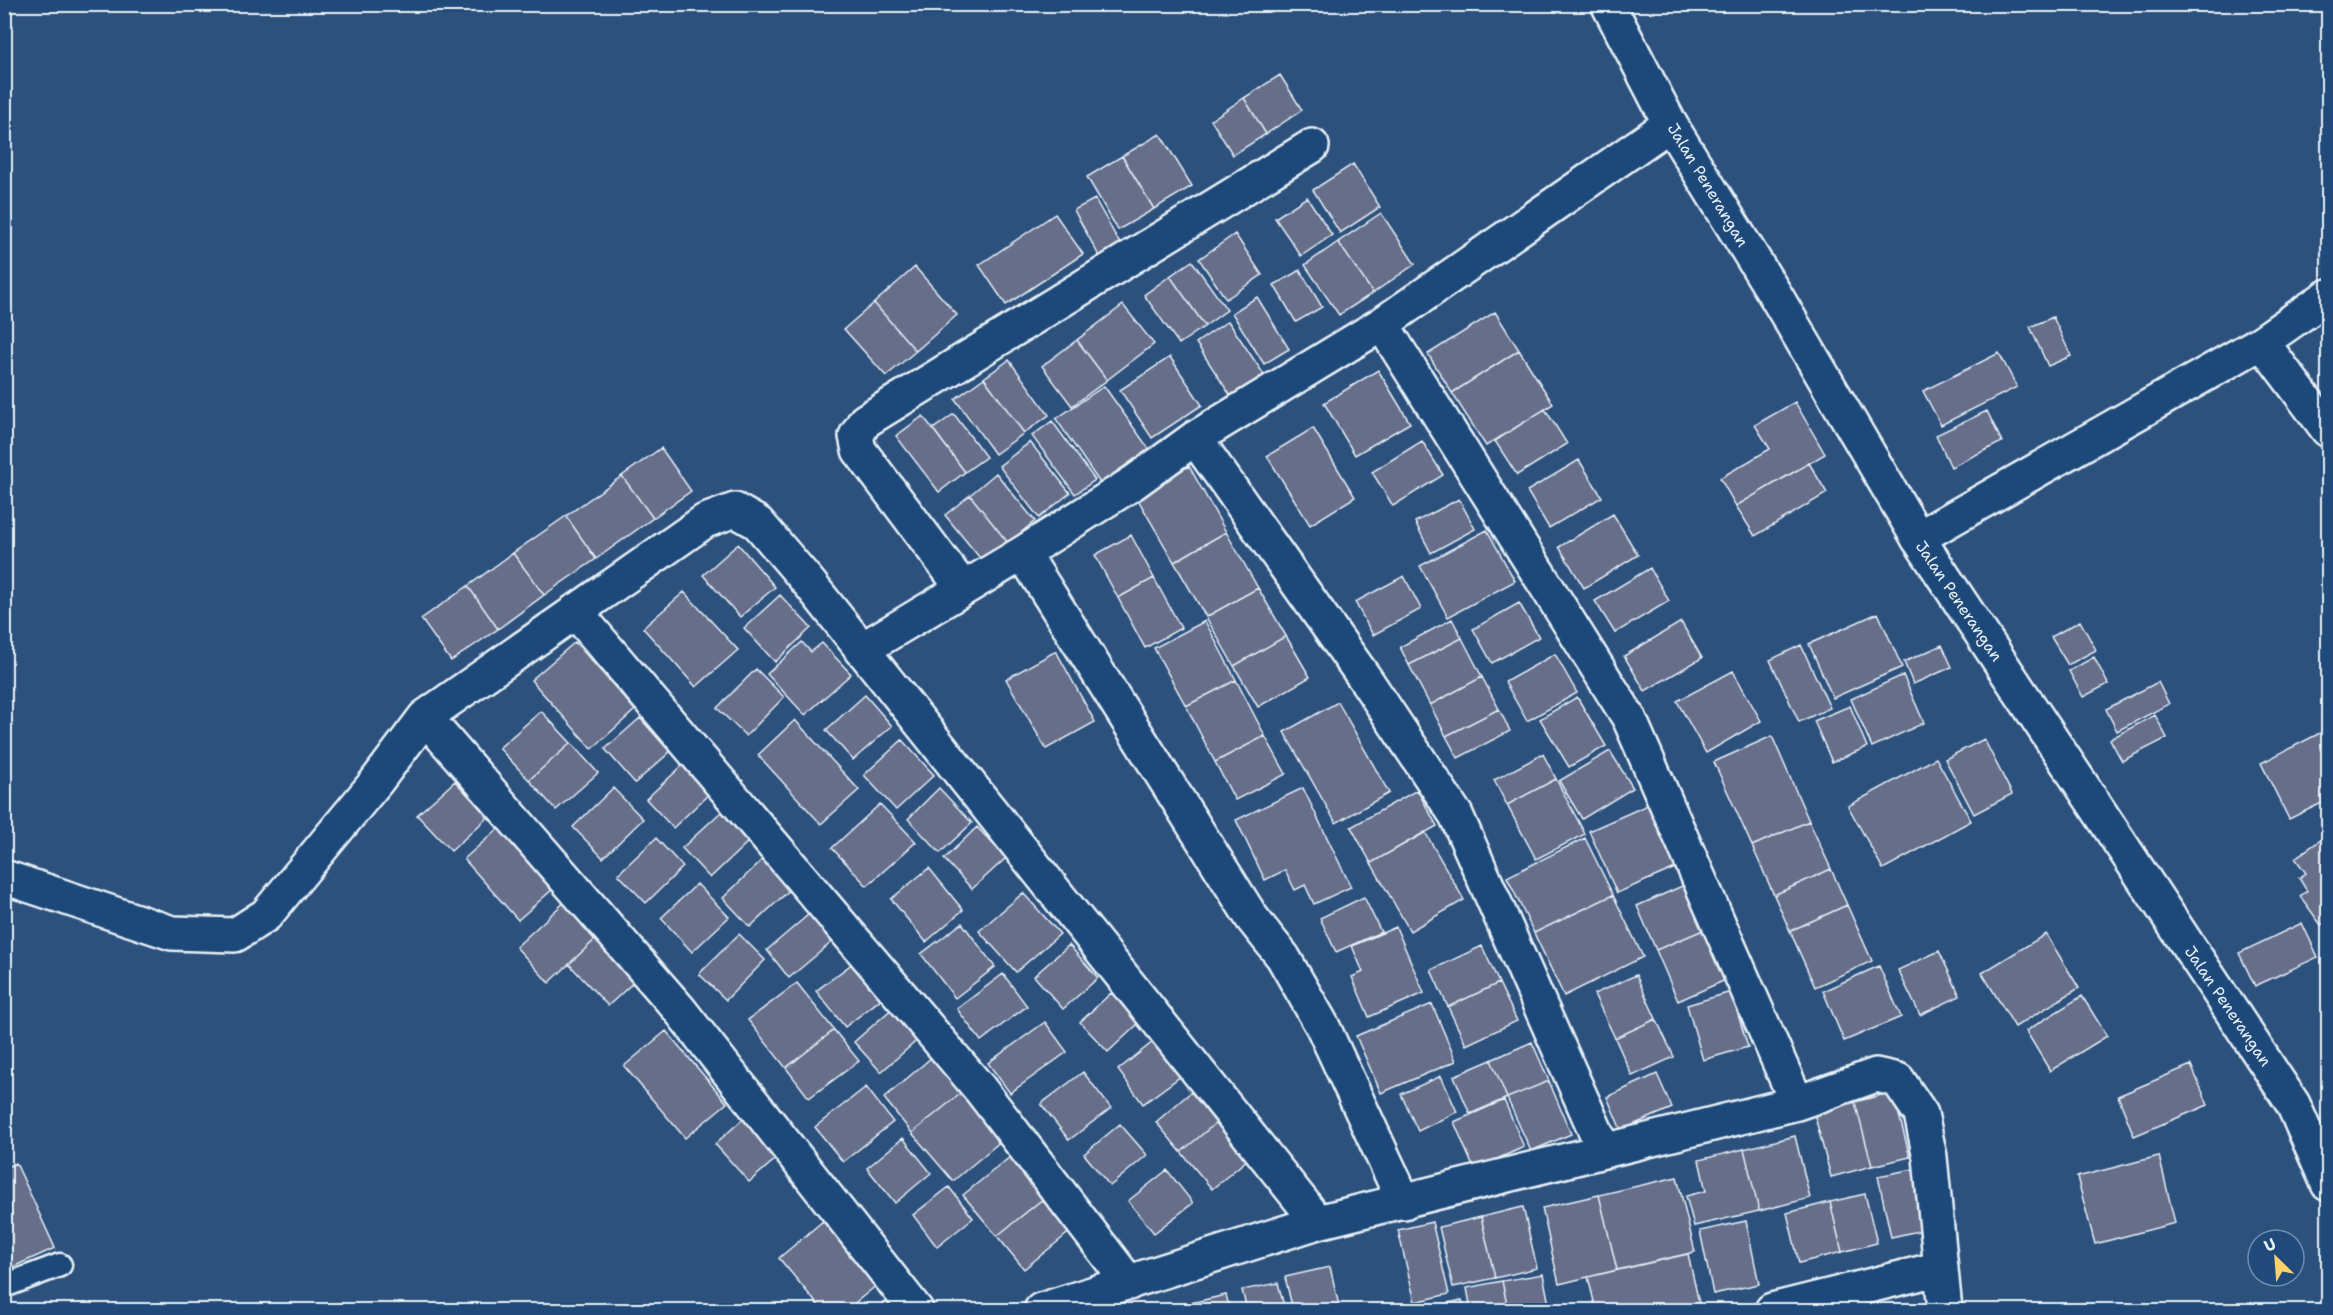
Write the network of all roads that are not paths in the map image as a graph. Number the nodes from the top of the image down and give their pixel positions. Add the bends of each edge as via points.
1 (1608, 4) edge
2 (1670, 124) junction
3 (1312, 146) dead end
4 (2328, 296) edge
5 (1382, 324) junction
6 (2262, 342) junction
7 (2328, 430) edge
8 (1195, 438) junction
9 (1917, 538) junction
10 (1023, 553) junction
11 (962, 588) junction
12 (575, 611) junction
13 (861, 650) junction
14 (425, 717) junction
15 (4, 877) edge
16 (1797, 1103) junction
17 (1604, 1150) junction
18 (2328, 1184) edge
19 (1404, 1202) junction
20 (1318, 1222) junction
21 (60, 1265) dead end
22 (1941, 1268) junction
23 (1130, 1283) junction
24 (4, 1286) edge
25 (916, 1311) edge
26 (1041, 1311) edge
27 (1772, 1311) edge
28 (1945, 1311) edge

1 - 2 street, Jalan Penerangan
2 - 5 street
2 - 9 street, Jalan Penerangan
3 - 11 street via 865,421 856,436 859,450
4 - 6 street
5 - 8 street
5 - 16 street via 1629,718
6 - 7 street
6 - 9 street
8 - 10 street
8 - 17 street via 1456,815
9 - 18 street, Jalan Penerangan via 2293,1104
10 - 11 street
10 - 19 street via 1252,918 1283,957 1323,1027
11 - 13 street
12 - 13 street via 705,521 735,510 758,524
12 - 14 street
12 - 23 street via 980,1089
13 - 20 street
14 - 15 street via 266,915 235,935 172,933
14 - 25 street via 679,1009
16 - 17 street
16 - 22 street via 1876,1075 1898,1080 1921,1114 1930,1156
17 - 19 street
19 - 20 street
20 - 23 street
21 - 24 lane
22 - 27 street
22 - 28 street
23 - 26 street

